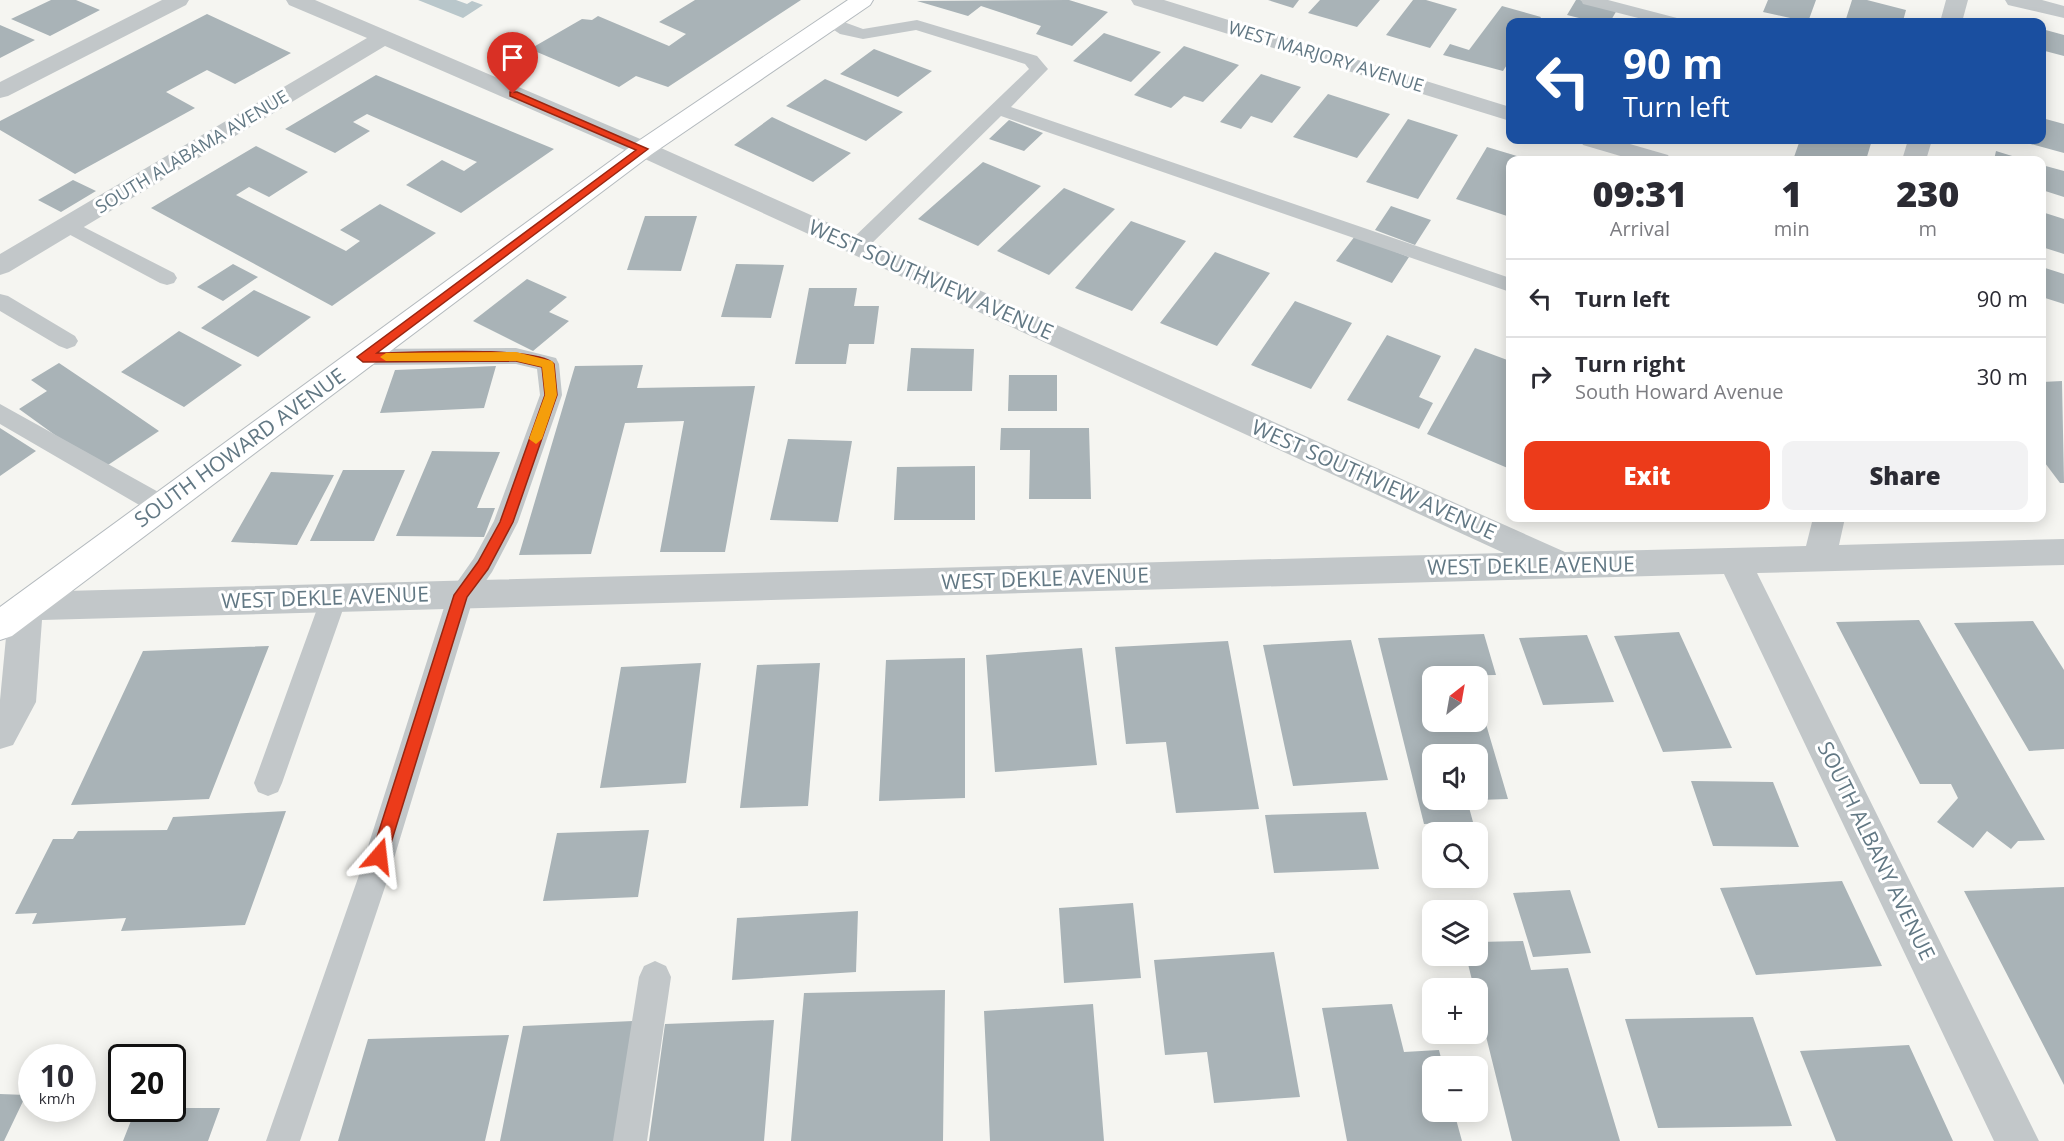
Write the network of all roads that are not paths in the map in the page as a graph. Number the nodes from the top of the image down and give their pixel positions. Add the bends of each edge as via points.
1 (178, 0) edge
2 (297, 0) edge
3 (862, 0) edge
4 (1142, 0) edge
5 (1589, 0) edge
6 (1957, 0) edge
7 (2016, 0) edge
8 (2064, 12) edge
9 (1656, 18) edge
10 (1952, 18) edge
11 (830, 22) junction
12 (383, 38) junction
13 (0, 91) edge
14 (999, 109) junction
15 (1506, 113) edge
16 (1605, 144) edge
17 (643, 149) junction
18 (1646, 156) edge
19 (68, 225) junction
20 (857, 246) junction
21 (0, 266) edge
22 (167, 278) dead end
23 (1506, 284) edge
24 (0, 301) edge
25 (67, 341) dead end
26 (363, 357) junction
27 (0, 413) edge
28 (162, 506) junction
29 (1828, 522) edge
30 (2064, 552) edge
31 (1819, 559) junction
32 (1734, 562) junction
33 (1562, 565) junction
34 (461, 595) junction
35 (334, 598) junction
36 (13, 616) edge
37 (0, 733) edge
38 (268, 783) dead end
39 (655, 977) dead end
40 (284, 1141) edge
41 (630, 1141) edge
42 (2017, 1141) edge

1 - 13 street
2 - 12 street, WEST SOUTHVIEW AVENUE
3 - 11 main road, SOUTH HOWARD AVENUE
4 - 15 street, WEST MARJORY AVENUE
5 - 9 lane
6 - 10 street
7 - 8 street
11 - 14 lane via 856,33 917,26 1030,60 1039,69
11 - 17 main road, SOUTH HOWARD AVENUE
12 - 17 street, WEST SOUTHVIEW AVENUE
12 - 19 street, SOUTH ALABAMA AVENUE
14 - 20 lane
14 - 23 lane
16 - 18 street
17 - 20 street, WEST SOUTHVIEW AVENUE
17 - 26 main road, SOUTH HOWARD AVENUE
19 - 21 street, SOUTH ALABAMA AVENUE
19 - 22 lane
20 - 33 street, WEST SOUTHVIEW AVENUE
24 - 25 lane
26 - 28 main road, SOUTH HOWARD AVENUE
26 - 34 lane via 516,356 548,364 551,395 506,522 483,566
27 - 28 lane
28 - 36 main road, SOUTH HOWARD AVENUE
29 - 31 street
30 - 31 street, WEST DEKLE AVENUE
31 - 32 street, WEST DEKLE AVENUE
32 - 33 street, WEST DEKLE AVENUE
32 - 42 street, SOUTH ALBANY AVENUE
33 - 34 street, WEST DEKLE AVENUE
34 - 35 street, WEST DEKLE AVENUE
34 - 40 lane via 373,878
35 - 36 street, WEST DEKLE AVENUE
35 - 38 lane
36 - 37 street via 18,702
39 - 41 lane

